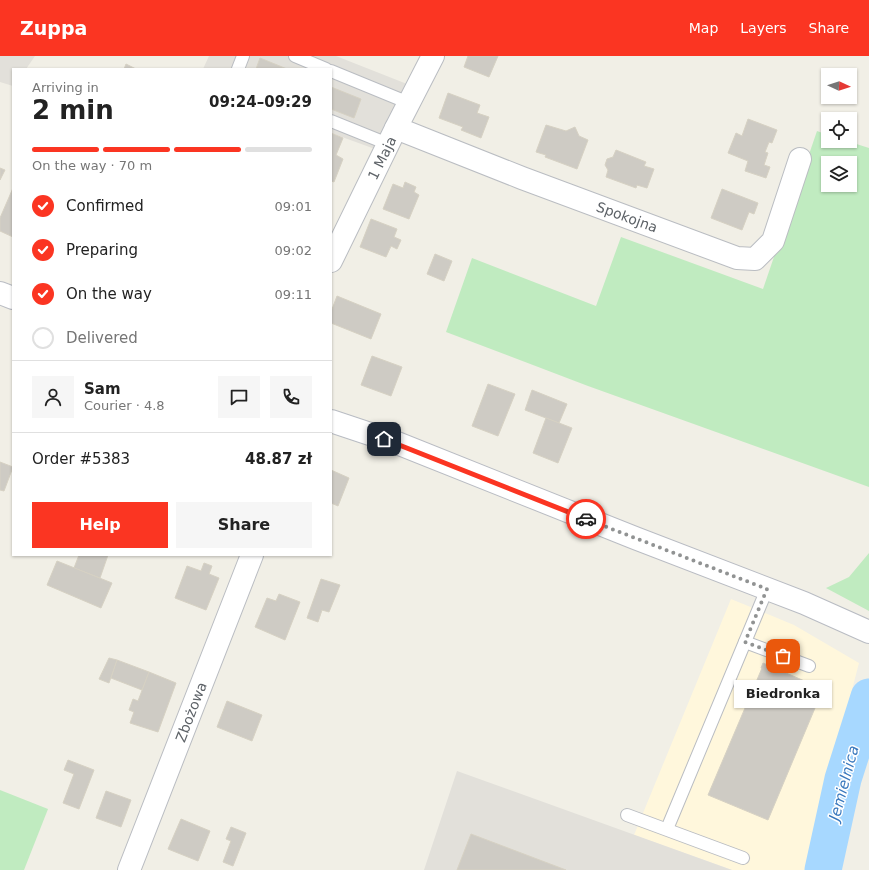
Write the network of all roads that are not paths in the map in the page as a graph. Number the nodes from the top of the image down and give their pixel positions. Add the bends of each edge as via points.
1 (243, 56) edge
2 (294, 56) edge
3 (433, 56) edge
4 (238, 68) edge
5 (324, 68) edge
6 (332, 71) edge
7 (409, 103) junction
8 (332, 121) edge
9 (392, 136) junction
10 (800, 158) dead end
11 (332, 259) edge
12 (0, 293) edge
13 (12, 298) edge
14 (332, 421) edge
15 (252, 556) edge
16 (767, 589) junction
17 (868, 632) edge
18 (745, 642) junction
19 (809, 666) dead end
20 (627, 815) dead end
21 (667, 829) junction
22 (743, 858) dead end
23 (129, 870) edge

1 - 4 lane
2 - 5 lane
3 - 7 street, 1 Maja
6 - 7 lane
7 - 9 street, 1 Maja
8 - 9 lane
9 - 10 street, Spokojna via 522,178 737,258 755,259 773,242
9 - 11 street, 1 Maja
12 - 13 street
14 - 16 street via 397,443
15 - 23 street, Zbożowa
16 - 17 street
16 - 18 lane
18 - 19 lane
18 - 21 lane
20 - 21 lane
21 - 22 lane

